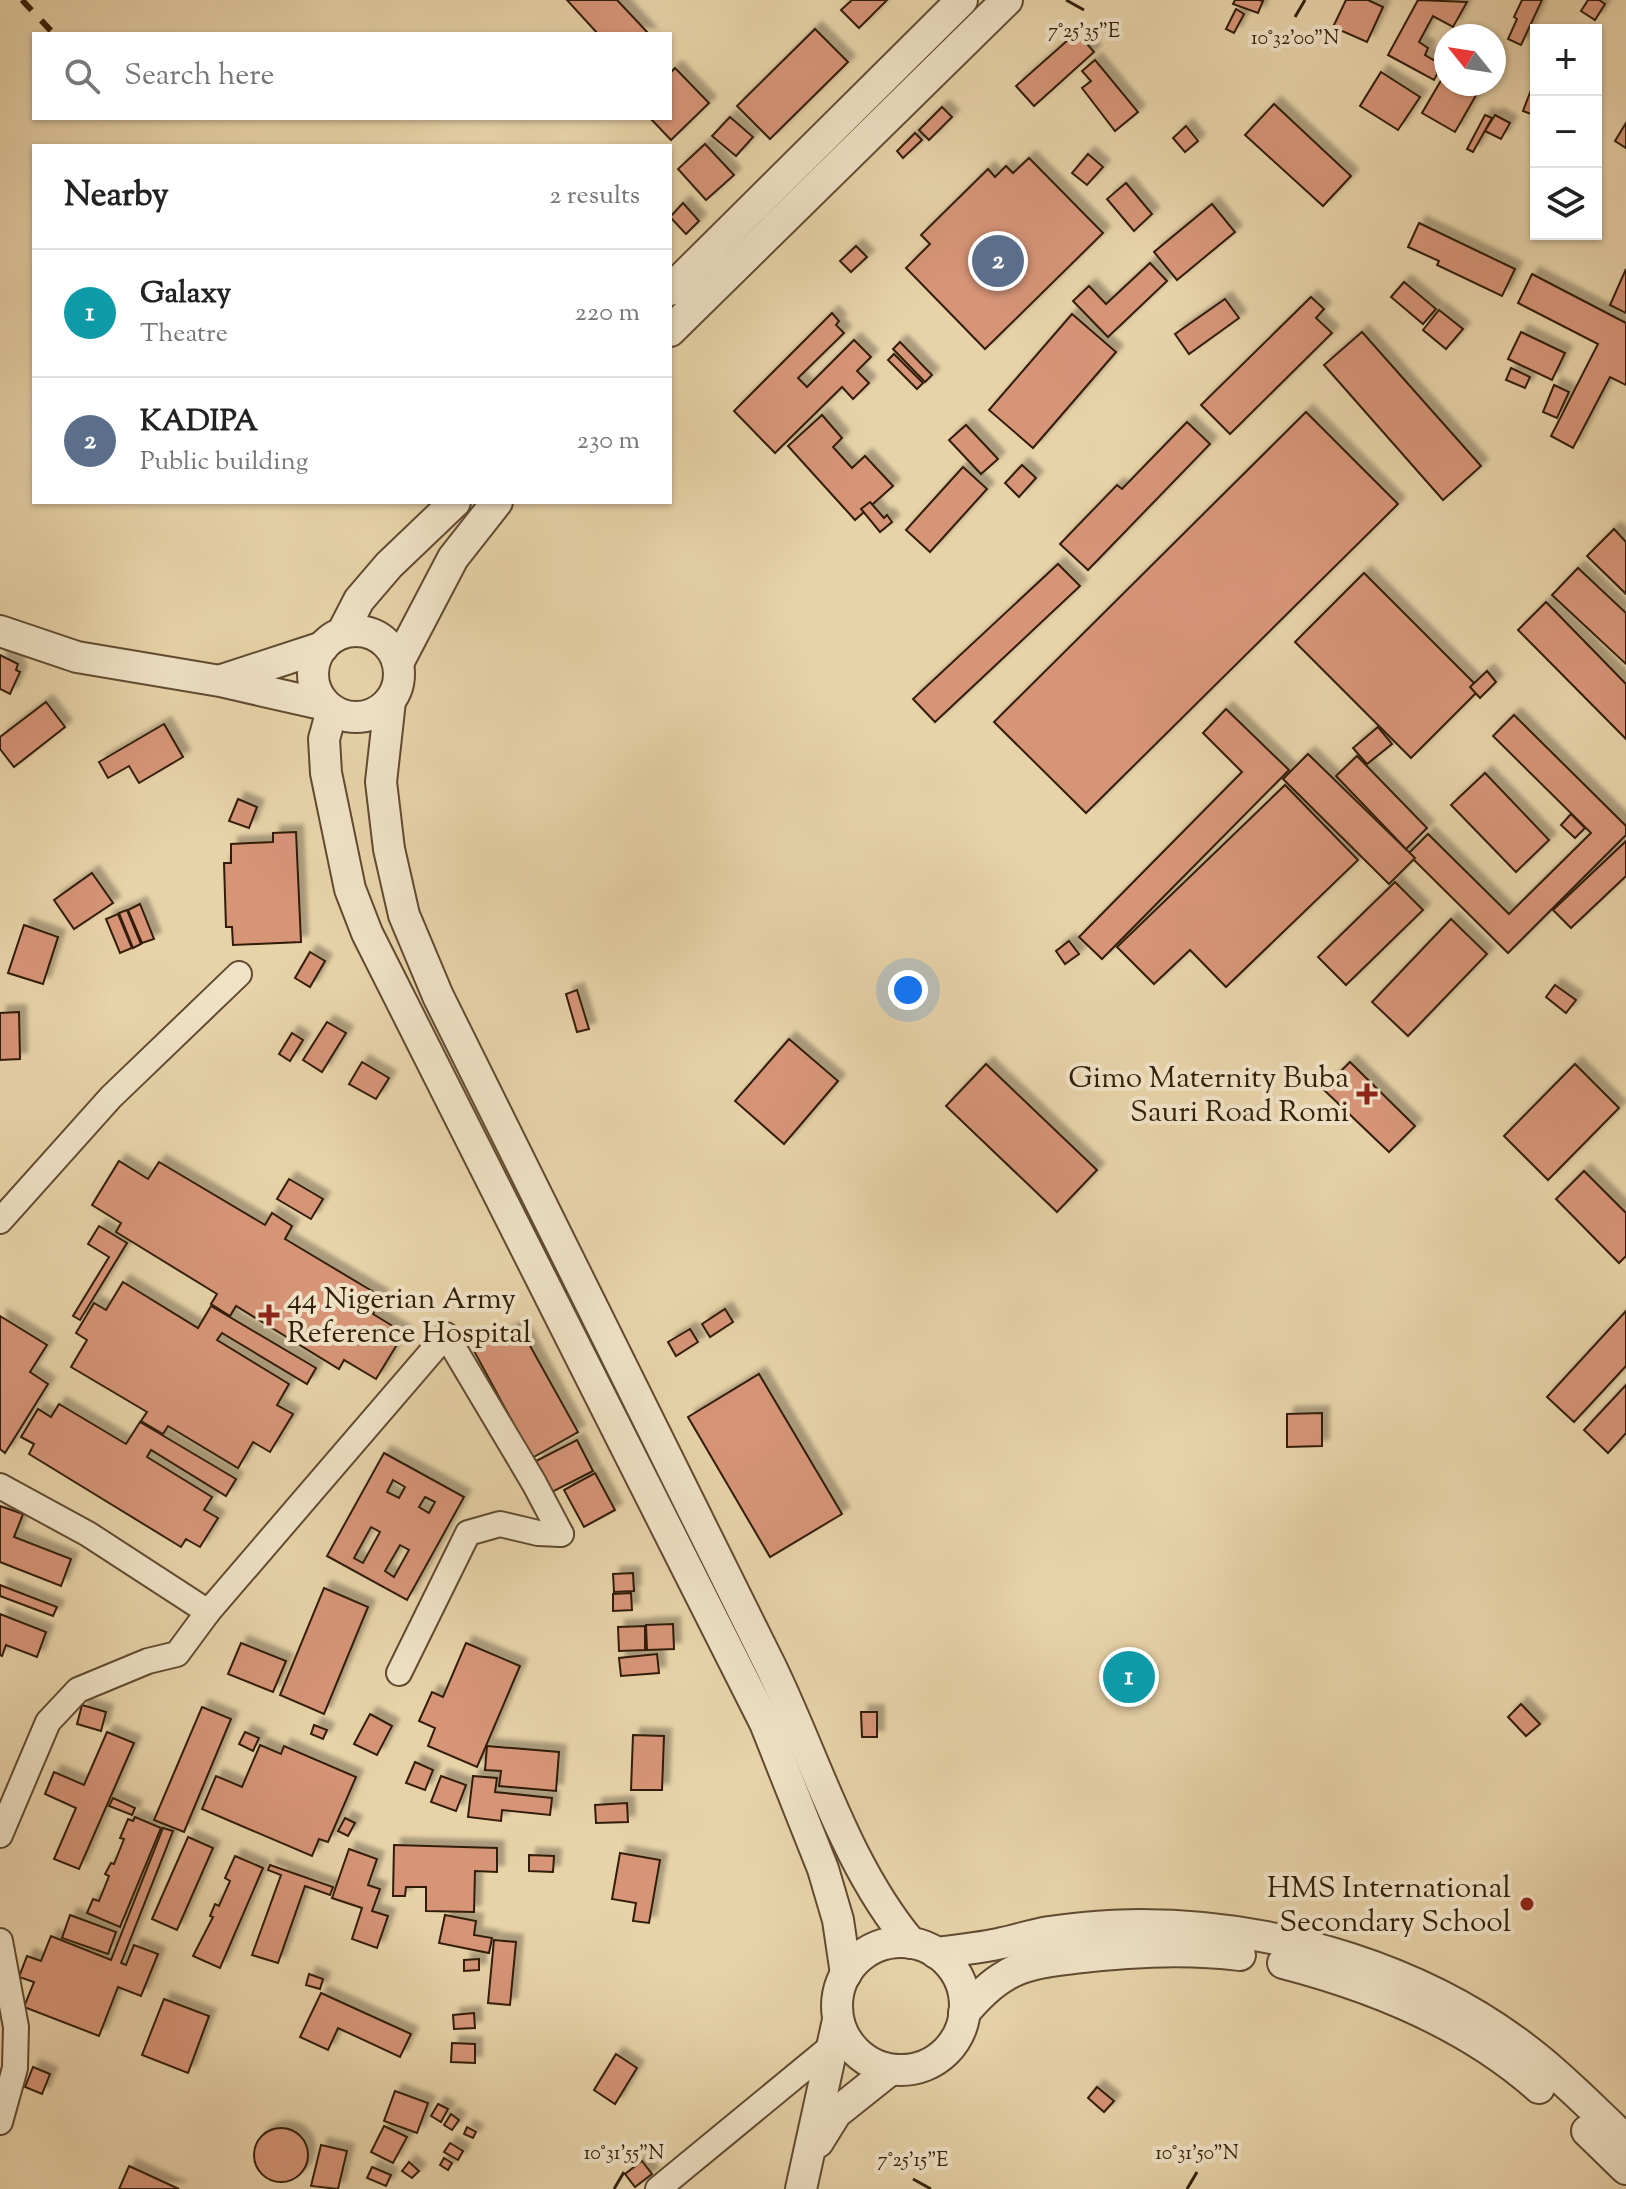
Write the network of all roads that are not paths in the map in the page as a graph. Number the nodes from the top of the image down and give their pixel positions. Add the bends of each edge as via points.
1 (962, 0) edge
2 (1007, 0) edge
3 (672, 288) edge
4 (672, 329) edge
5 (453, 504) edge
6 (495, 504) edge
7 (0, 631) edge
8 (332, 640) junction
9 (398, 663) junction
10 (220, 681) junction
11 (390, 701) junction
12 (328, 708) junction
13 (239, 974) dead end
14 (0, 1221) edge
15 (0, 1486) edge
16 (208, 1612) junction
17 (399, 1673) dead end
18 (0, 1835) edge
19 (0, 1941) edge
20 (924, 1948) junction
21 (846, 1974) junction
22 (964, 2013) junction
23 (836, 2033) junction
24 (890, 2070) junction
25 (0, 2122) edge
26 (1626, 2140) edge
27 (1626, 2169) edge
28 (803, 2181) edge
29 (658, 2189) edge

1 - 3 street
2 - 4 street
5 - 8 street via 389,565
6 - 9 street via 453,558
7 - 10 street via 77,657
8 - 9 street via 354,631 368,633 381,639
8 - 10 street
8 - 12 street via 315,661 312,676
9 - 11 street
10 - 12 street
11 - 12 street via 364,717 347,717
11 - 20 street via 381,782 389,849 404,915 438,996 791,1707 857,1859 888,1915
12 - 21 street via 326,773 350,889 367,933 765,1723 823,1869
13 - 14 street via 111,1097
15 - 16 street via 88,1534
16 - 17 street via 446,1335 561,1534 500,1524 468,1533
16 - 18 street via 177,1654 78,1690 48,1722
19 - 25 street via 16,2027 15,2068
20 - 21 street via 881,1945
20 - 22 street via 949,1964 959,1979
20 - 26 street via 1140,1925 1269,1938 1329,1953 1388,1973 1490,2025 1536,2058
21 - 23 street via 839,1989
22 - 24 street via 953,2043 940,2057 922,2067
22 - 27 street via 1006,1974 1044,1962 1131,1951 1201,1950 1265,1958 1381,1993 1479,2043 1525,2075
23 - 24 street via 872,2064
23 - 28 street
23 - 29 street
24 - 28 street via 836,2113

